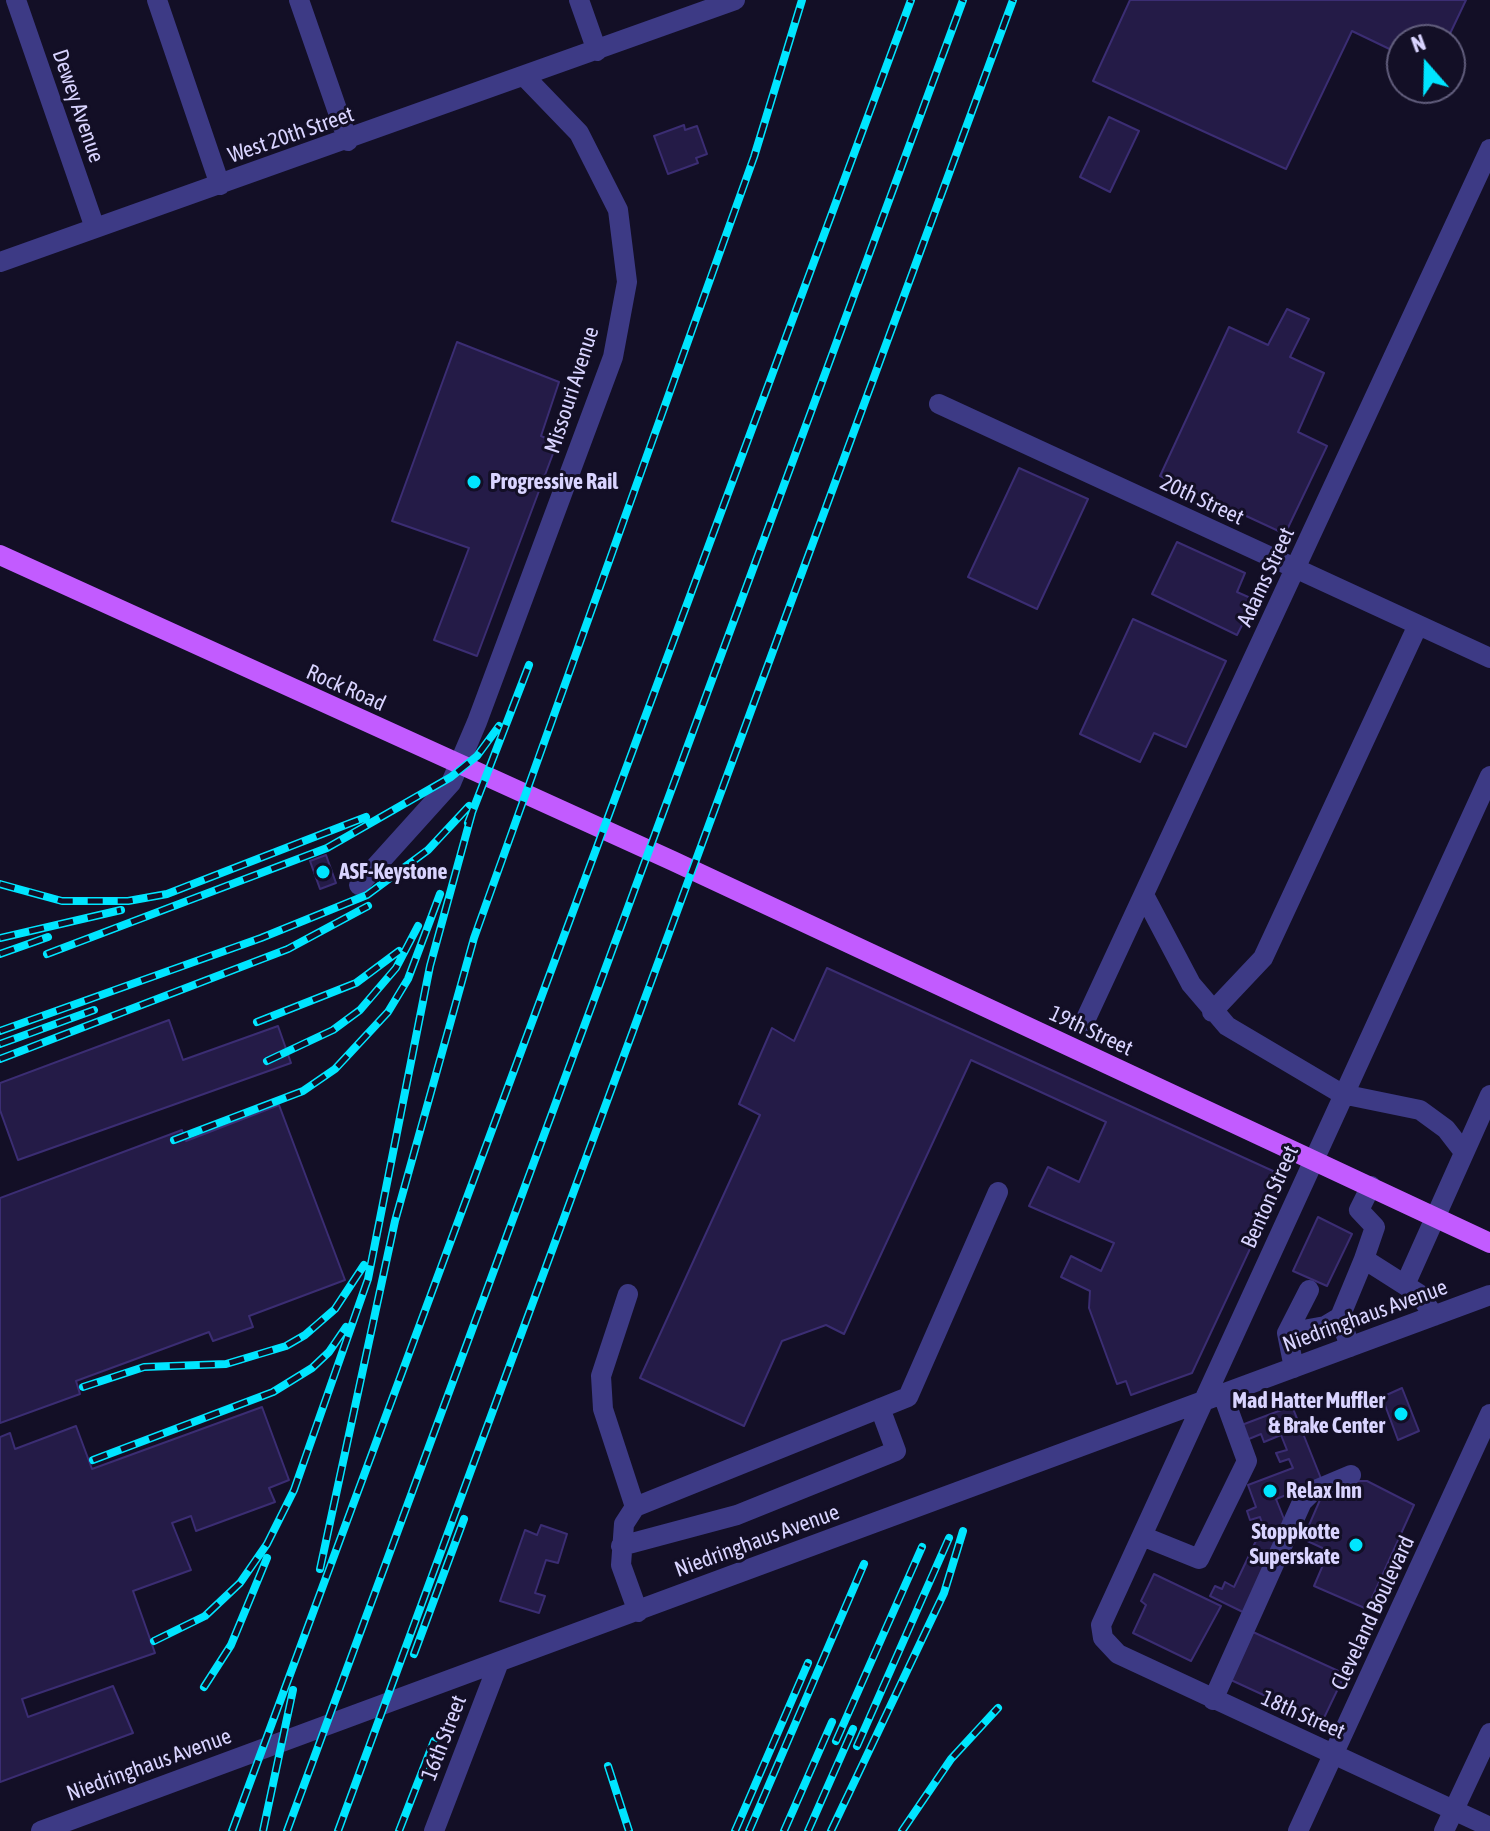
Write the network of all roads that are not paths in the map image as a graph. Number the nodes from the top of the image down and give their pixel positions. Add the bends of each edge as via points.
1 (16, 0) edge
2 (157, 0) edge
3 (299, 0) edge
4 (579, 0) edge
5 (735, 0) edge
6 (597, 51) junction
7 (525, 77) junction
8 (348, 141) junction
9 (1490, 149) edge
10 (220, 185) junction
11 (95, 228) junction
12 (0, 262) edge
13 (939, 404) dead end
14 (0, 555) edge
15 (1296, 570) junction
16 (1418, 625) junction
17 (1490, 658) edge
18 (1490, 776) edge
19 (673, 861) joint
20 (359, 885) dead end
21 (1144, 895) junction
22 (1212, 1012) junction
23 (1083, 1025) dead end
24 (1342, 1094) junction
25 (1490, 1095) edge
26 (1463, 1151) junction
27 (1313, 1160) junction
28 (1371, 1186) junction
29 (998, 1192) dead end
30 (1434, 1215) junction
31 (1490, 1243) edge
32 (1364, 1259) junction
33 (1405, 1285) junction
34 (1309, 1290) dead end
35 (628, 1294) dead end
36 (1490, 1295) edge
37 (1434, 1316) junction
38 (1340, 1317) junction
39 (1287, 1333) junction
40 (1350, 1347) junction
41 (1294, 1368) junction
42 (1214, 1398) junction
43 (880, 1408) junction
44 (1490, 1414) edge
45 (1351, 1475) dead end
46 (635, 1507) junction
47 (1142, 1536) junction
48 (621, 1546) junction
49 (638, 1612) junction
50 (1103, 1638) joint
51 (499, 1662) junction
52 (1213, 1700) junction
53 (1490, 1733) edge
54 (1334, 1755) junction
55 (1453, 1810) junction
56 (1490, 1827) edge
57 (41, 1831) edge
58 (434, 1831) edge
59 (1298, 1831) edge
60 (1444, 1831) edge

1 - 11 street, Dewey Avenue
2 - 10 street
3 - 8 street
4 - 6 street
5 - 6 street, West 20th Street
6 - 7 street, West 20th Street
7 - 8 street, West 20th Street
7 - 20 street, Missouri Avenue via 579,133 618,210 627,282 613,357 451,783
8 - 10 street, West 20th Street
9 - 15 street, Adams Street
10 - 11 street, West 20th Street
11 - 12 street, West 20th Street
13 - 15 street, 20th Street
14 - 19 main road, Rock Road
15 - 16 street, 20th Street
15 - 21 street, Adams Street
16 - 17 street, 20th Street
16 - 22 street via 1263,958
18 - 24 street, Benton Street
19 - 27 main road, 19th Street
21 - 22 street via 1191,984
21 - 23 street, Adams Street
22 - 24 street via 1243,1038
24 - 26 street via 1420,1110 1446,1129
24 - 27 street, Benton Street
25 - 26 street
26 - 30 street
27 - 28 main road, 19th Street
27 - 42 street, Benton Street
28 - 30 main road, 19th Street
28 - 32 street via 1359,1210 1375,1227
29 - 43 street via 908,1397
30 - 31 main road, 19th Street
30 - 33 street
32 - 33 street
32 - 38 street
33 - 37 street via 1419,1294
34 - 39 street
35 - 46 street via 601,1376 603,1409
36 - 37 street, Niedringhaus Avenue
37 - 40 street, Niedringhaus Avenue
38 - 39 street via 1325,1326
38 - 40 street
39 - 41 street
40 - 41 street, Niedringhaus Avenue
41 - 42 street, Niedringhaus Avenue
42 - 47 street, Benton Street
42 - 47 street via 1247,1461 1199,1559
42 - 49 street, Niedringhaus Avenue
43 - 46 street
43 - 48 street via 896,1451 737,1515
44 - 54 street, Cleveland Boulevard
45 - 52 street via 1313,1491 1302,1502
46 - 48 street via 624,1524
47 - 50 street, Benton Street via 1104,1613
48 - 49 street via 621,1565
49 - 51 street, Niedringhaus Avenue
50 - 52 street, 18th Street via 1118,1654
51 - 57 street, Niedringhaus Avenue
51 - 58 street, 16th Street
52 - 54 street, 18th Street
53 - 55 street
54 - 55 street, 18th Street
54 - 59 street, Cleveland Boulevard
55 - 56 street, 18th Street
55 - 60 street

